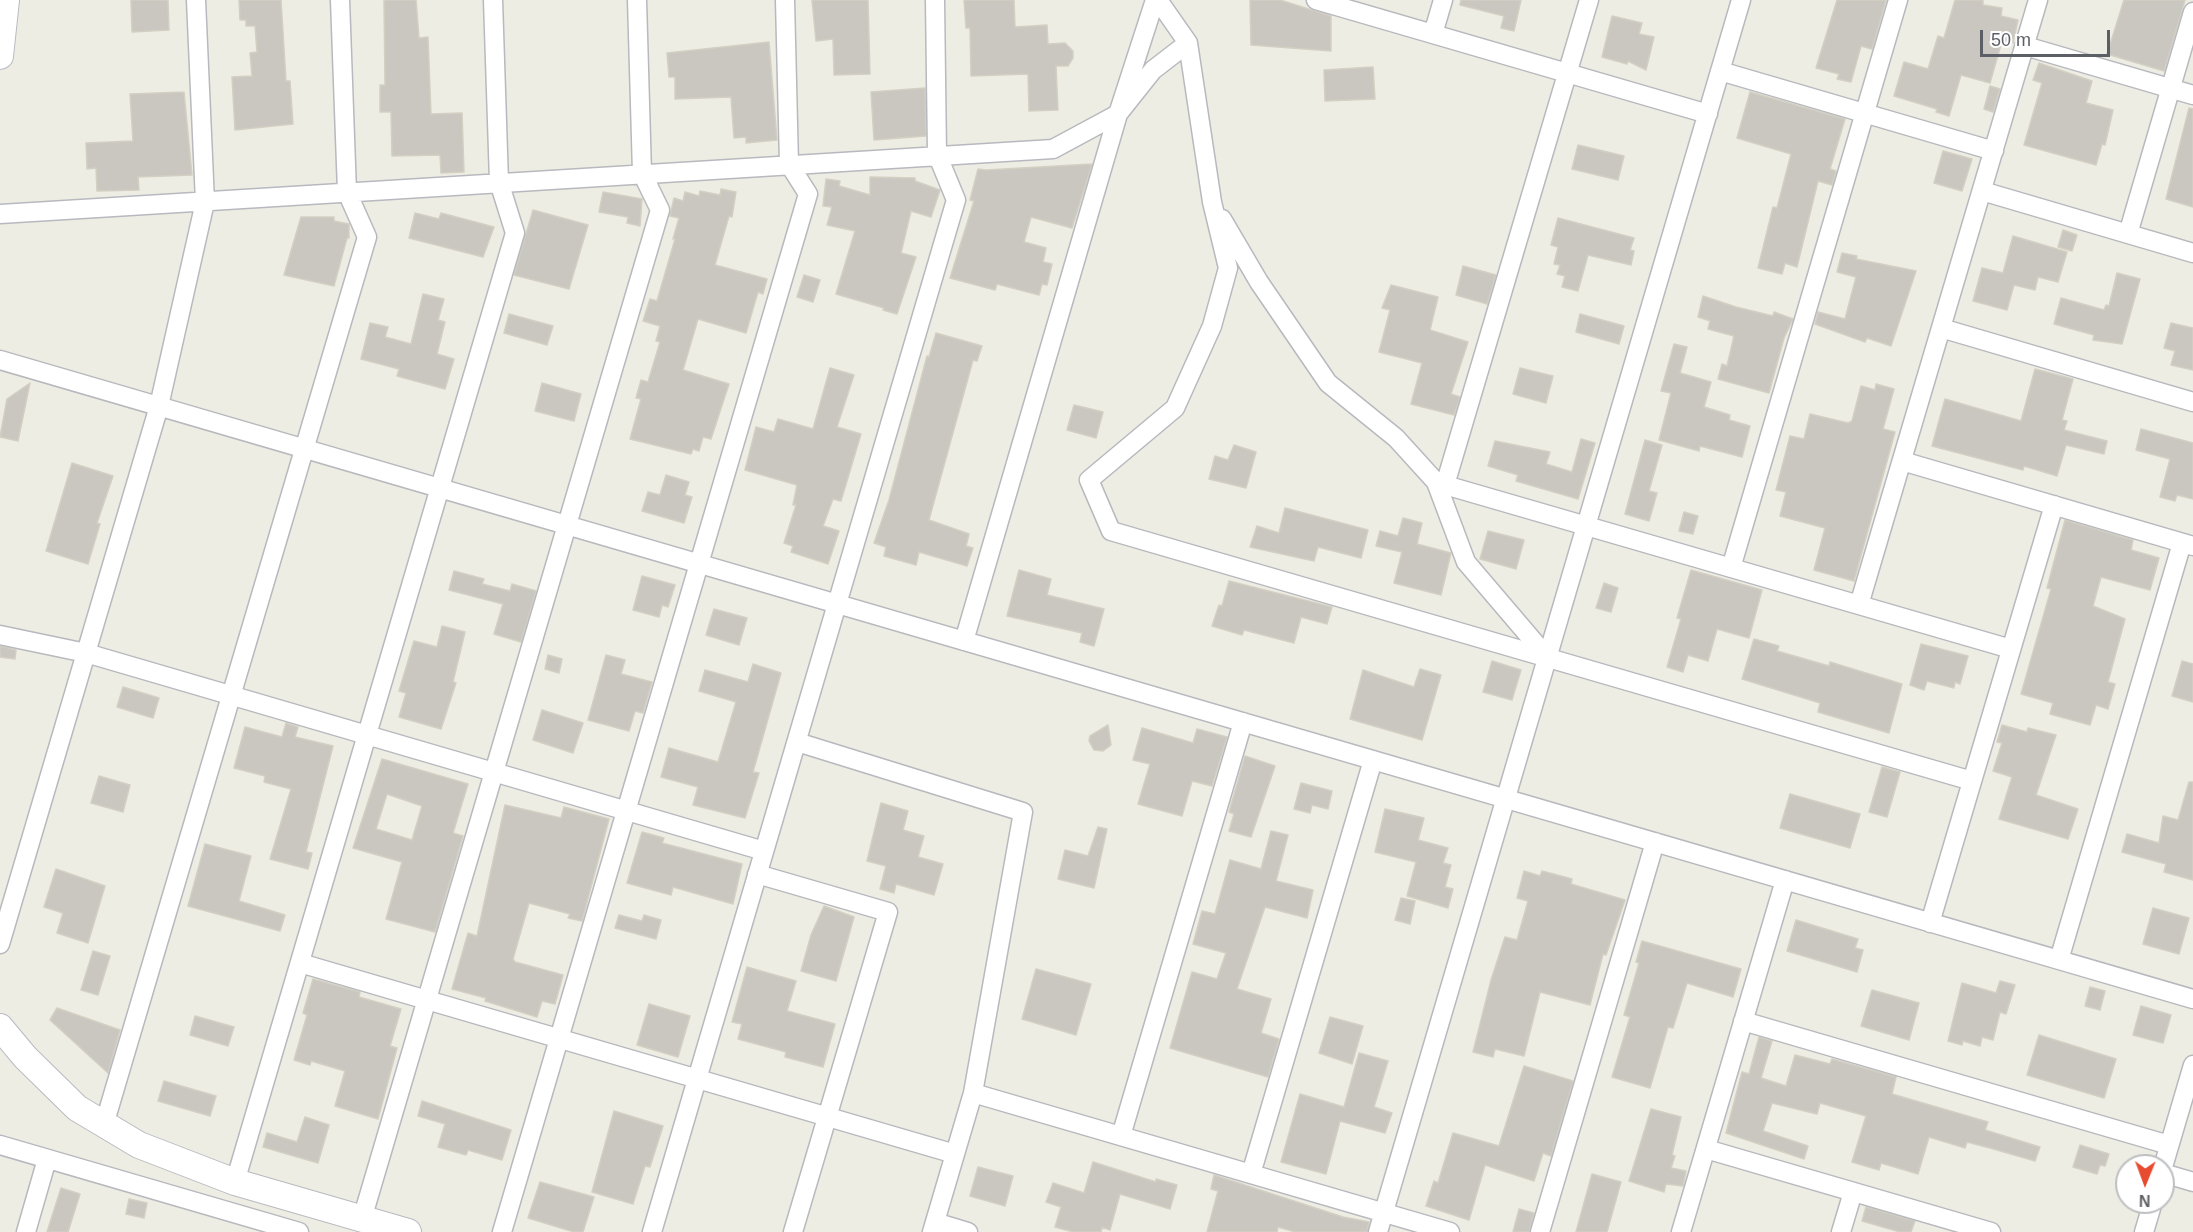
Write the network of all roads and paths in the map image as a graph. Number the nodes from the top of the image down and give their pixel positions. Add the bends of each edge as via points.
1 (6, 0) edge
2 (196, 0) edge
3 (340, 0) edge
4 (493, 0) edge
5 (637, 0) edge
6 (785, 0) edge
7 (935, 0) edge
8 (1157, 0) edge
9 (1316, 0) edge
10 (1443, 0) edge
11 (1589, 0) edge
12 (1741, 0) edge
13 (1898, 0) edge
14 (2038, 0) edge
15 (2193, 12) edge
16 (1433, 34) junction
17 (1188, 43) junction
18 (2025, 46) junction
19 (0, 56) edge
20 (1720, 71) junction
21 (1567, 73) junction
22 (2170, 88) junction
23 (2193, 95) edge
24 (1118, 114) junction
25 (1707, 114) junction
26 (1865, 114) junction
27 (1994, 151) junction
28 (937, 154) junction
29 (789, 164) junction
30 (642, 173) junction
31 (499, 182) junction
32 (1982, 191) junction
33 (347, 192) junction
34 (205, 202) junction
35 (1212, 202) junction
36 (0, 214) edge
37 (2128, 234) junction
38 (2193, 253) edge
39 (1941, 328) junction
40 (0, 360) edge
41 (2193, 402) edge
42 (159, 406) junction
43 (304, 448) junction
44 (1902, 461) junction
45 (440, 488) junction
46 (2054, 505) junction
47 (567, 525) junction
48 (1586, 526) junction
49 (2187, 544) edge
50 (699, 564) junction
51 (1731, 568) junction
52 (837, 604) junction
53 (1859, 605) junction
54 (0, 635) edge
55 (964, 641) junction
56 (2011, 650) junction
57 (86, 653) junction
58 (1547, 657) junction
59 (231, 696) junction
60 (1243, 722) junction
61 (367, 735) junction
62 (797, 741) junction
63 (1373, 760) junction
64 (494, 772) junction
65 (1972, 781) junction
66 (1506, 799) junction
67 (626, 811) junction
68 (1655, 842) junction
69 (764, 851) junction
70 (757, 874) junction
71 (1785, 880) junction
72 (1930, 922) junction
73 (0, 944) edge
74 (2059, 960) junction
75 (300, 963) junction
76 (2193, 999) edge
77 (427, 1000) junction
78 (1743, 1021) junction
79 (0, 1027) edge
80 (559, 1038) junction
81 (2193, 1065) edge
82 (697, 1079) junction
83 (973, 1093) junction
84 (827, 1116) junction
85 (104, 1125) junction
86 (1121, 1136) junction
87 (0, 1145) edge
88 (2169, 1145) junction
89 (1706, 1149) junction
90 (955, 1154) junction
91 (2167, 1154) edge
92 (47, 1159) junction
93 (1251, 1174) junction
94 (2175, 1177) edge
95 (235, 1182) junction
96 (2193, 1182) edge
97 (1853, 1192) junction
98 (1383, 1213) junction
99 (2149, 1214) edge
100 (362, 1219) junction
101 (933, 1227) edge
102 (1985, 1231) edge
103 (26, 1232) edge
104 (299, 1232) edge
105 (408, 1232) edge
106 (502, 1232) edge
107 (652, 1232) edge
108 (793, 1232) edge
109 (968, 1232) edge
110 (1378, 1232) edge
111 (1450, 1232) edge
112 (1540, 1232) edge
113 (1681, 1232) edge
114 (1841, 1232) edge
115 (2144, 1232) edge

1 - 19 main road
2 - 34 street
3 - 33 street
4 - 31 street
5 - 30 street
6 - 29 street
7 - 28 street
8 - 17 street
8 - 24 street
9 - 16 street
10 - 16 street
11 - 21 street
12 - 20 street
13 - 26 street
14 - 18 street
15 - 22 street
16 - 21 street
17 - 24 street via 1153,70
17 - 35 street
18 - 22 street
18 - 27 street
20 - 25 street
20 - 26 street
21 - 25 street
21 - 48 street via 1446,485
22 - 23 street
22 - 37 street
24 - 28 street via 1053,149
24 - 55 street
25 - 48 street
26 - 27 street
26 - 51 street
27 - 32 street
28 - 29 street
28 - 52 street via 956,201
29 - 30 street
29 - 50 street via 808,194
30 - 31 street
30 - 47 street via 660,210
31 - 33 street
31 - 45 street via 515,233
32 - 37 street
32 - 39 street
33 - 34 street
33 - 43 street via 367,237
34 - 36 street
34 - 42 street
35 - 58 street via 1259,282 1328,383 1396,438 1436,482 1466,562
35 - 58 street via 1228,268 1212,326 1175,408 1089,480 1111,531
37 - 38 street
39 - 41 street
39 - 44 street
40 - 42 street
42 - 43 street
42 - 57 street
43 - 45 street
43 - 59 street
44 - 46 street
44 - 53 street
45 - 47 street
45 - 61 street
46 - 49 street
46 - 56 street
47 - 50 street
47 - 64 street
48 - 51 street
48 - 58 street
49 - 74 street
50 - 52 street
50 - 67 street
51 - 53 street
52 - 55 street
52 - 62 street
53 - 56 street
54 - 57 street
55 - 60 street
56 - 65 street
57 - 59 street
57 - 73 street
58 - 65 street
58 - 66 street
59 - 61 street
59 - 85 street
60 - 63 street
60 - 86 street
61 - 64 street
61 - 75 street
62 - 69 street
62 - 83 street via 1023,813
63 - 66 street
63 - 93 street
64 - 67 street
64 - 77 street
65 - 72 street
66 - 68 street
66 - 98 street
67 - 69 street
67 - 80 street
68 - 71 street
68 - 112 street
69 - 70 street
70 - 82 street
70 - 84 street via 888,912
71 - 72 street
71 - 78 street
72 - 74 street
74 - 76 street
75 - 77 street
75 - 95 street
77 - 80 street
77 - 100 street
78 - 88 street
78 - 89 street
79 - 85 main road via 25,1058 77,1108
80 - 82 street
80 - 106 street
81 - 88 street
82 - 84 street
82 - 107 street
83 - 86 street
83 - 90 street
84 - 90 street
84 - 108 street
85 - 95 main road via 139,1145
86 - 93 street
87 - 92 street
88 - 91 street
89 - 97 street
89 - 113 street
90 - 101 street
92 - 103 street
92 - 104 street
93 - 98 street
94 - 96 street
95 - 100 main road
97 - 102 street
97 - 114 street
98 - 110 street
98 - 111 street
99 - 115 street
100 - 105 main road
101 - 109 street

